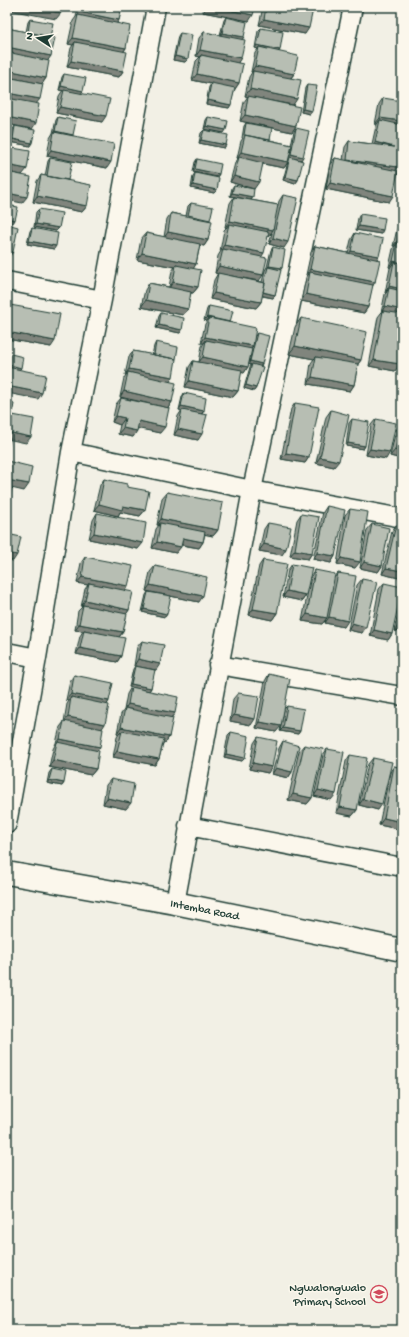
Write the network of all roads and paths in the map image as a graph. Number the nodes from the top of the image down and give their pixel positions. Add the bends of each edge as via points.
1 (156, 7) edge
2 (353, 7) edge
3 (7, 281) edge
4 (102, 300) junction
5 (71, 452) junction
6 (252, 490) junction
7 (402, 518) edge
8 (7, 652) edge
9 (37, 658) junction
10 (218, 665) junction
11 (402, 696) edge
12 (7, 824) edge
13 (188, 826) junction
14 (402, 867) edge
15 (7, 872) edge
16 (175, 903) junction
17 (402, 950) edge

1 - 4 street
2 - 6 street
3 - 4 street
4 - 5 street
5 - 6 street
5 - 9 street
6 - 7 street
6 - 10 street
8 - 9 street
9 - 12 street
10 - 11 street
10 - 13 street
13 - 14 street
13 - 16 street
15 - 16 street, Intemba Road
16 - 17 street, Intemba Road

